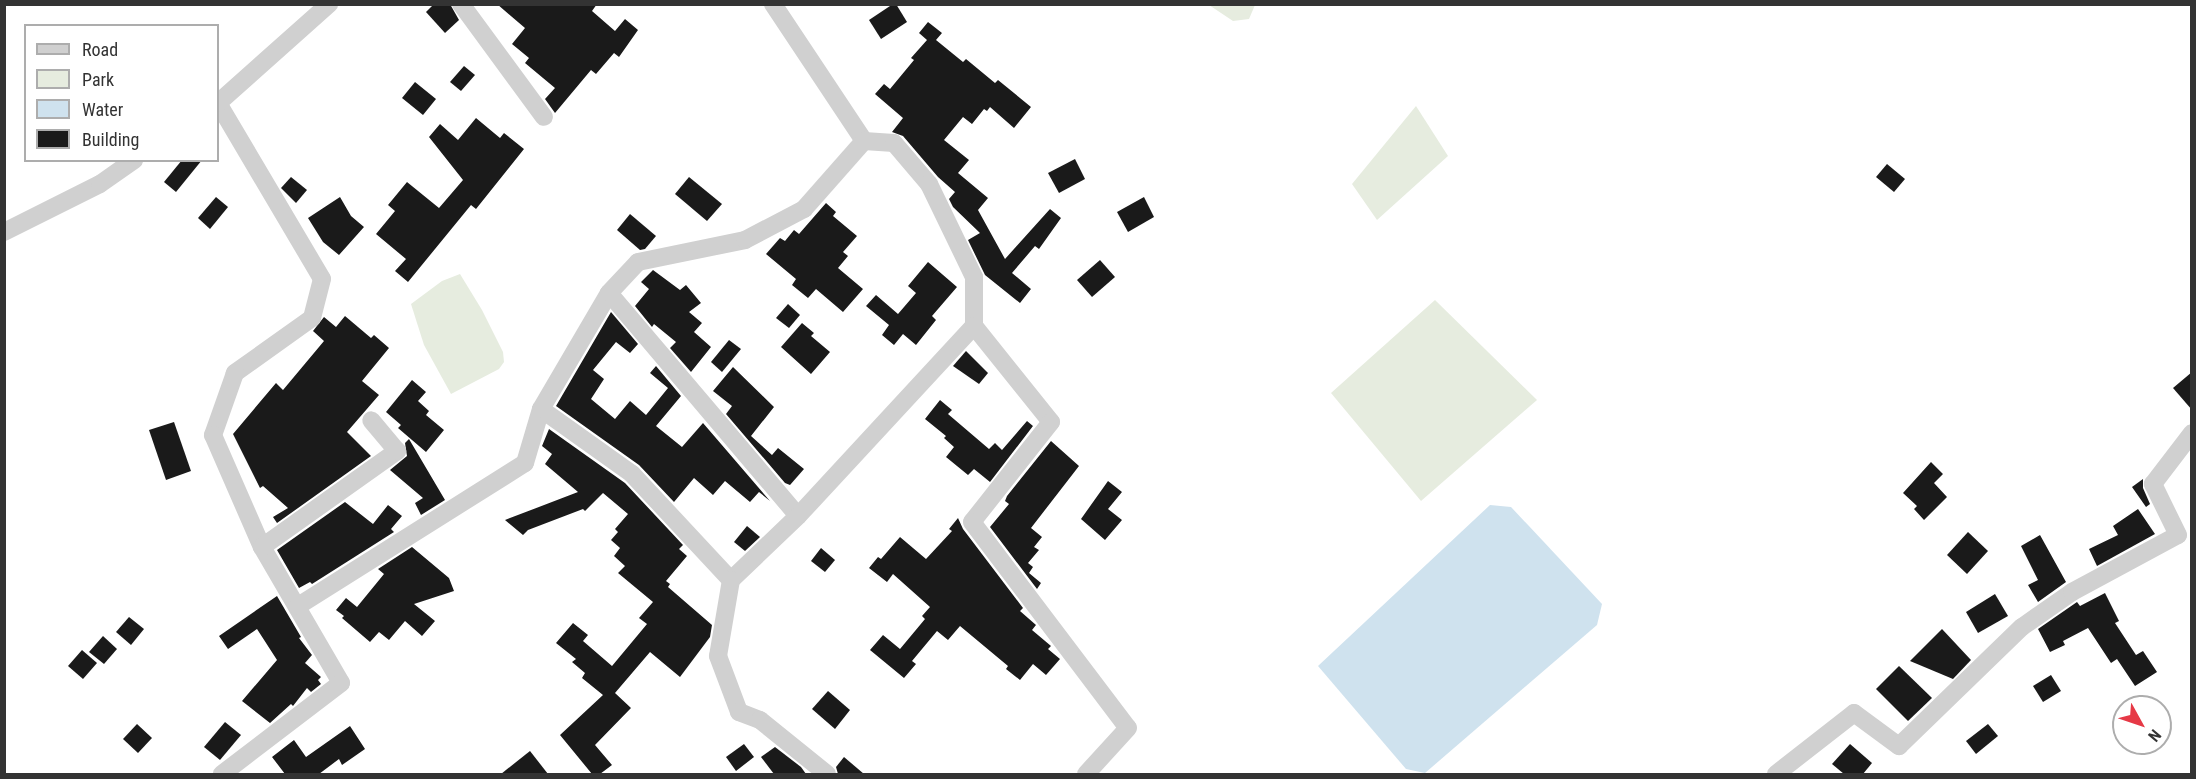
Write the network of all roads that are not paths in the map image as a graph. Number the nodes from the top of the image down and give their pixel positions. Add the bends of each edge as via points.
1 (329, 4) edge
2 (461, 4) edge
3 (773, 4) edge
4 (219, 102) edge
5 (219, 105) edge
6 (544, 117) dead end
7 (864, 141) junction
8 (131, 162) edge
9 (4, 232) edge
10 (609, 293) junction
11 (974, 326) junction
12 (541, 409) junction
13 (371, 420) dead end
14 (2192, 433) edge
15 (798, 516) junction
16 (262, 547) junction
17 (731, 580) junction
18 (298, 606) junction
19 (222, 774) edge
20 (827, 774) edge
21 (1086, 774) edge
22 (1776, 774) edge

1 - 4 street
2 - 6 street
3 - 7 street
5 - 16 street via 322,279 312,318 235,373 213,435
7 - 10 street via 804,209 745,240 638,262
7 - 11 street via 894,143 928,184 974,277
8 - 9 street via 100,184
10 - 12 street
10 - 15 street
11 - 15 street
11 - 21 street via 1052,422 972,522 1128,728
12 - 17 street via 632,474
12 - 18 street via 525,463
13 - 16 street via 397,452
14 - 22 street via 2153,484 2178,535 2072,592 2022,627 1899,746 1854,713
15 - 17 street
16 - 18 street
17 - 20 street via 718,656 739,712 760,720
18 - 19 street via 341,683

